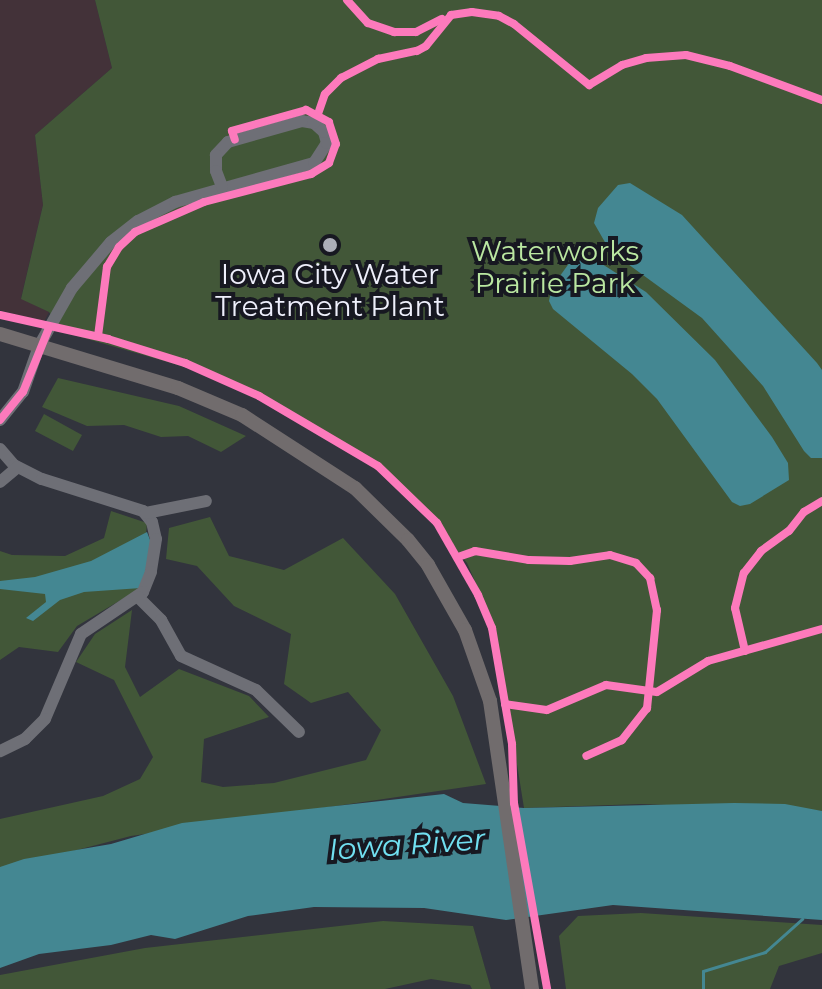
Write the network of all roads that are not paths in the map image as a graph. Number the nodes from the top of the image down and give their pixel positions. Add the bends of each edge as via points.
1 (222, 187) junction
2 (0, 335) edge
3 (33, 344) junction
4 (0, 420) edge
5 (0, 449) edge
6 (18, 467) junction
7 (0, 482) edge
8 (206, 501) dead end
9 (146, 513) junction
10 (138, 597) junction
11 (299, 732) dead end
12 (0, 751) edge
13 (532, 989) edge

1 - 1 street via 216,155 228,142 302,121 324,132 327,143 314,163
1 - 3 street via 175,202 111,242
2 - 3 main road
3 - 4 street via 23,392
3 - 13 main road via 207,399 271,432 375,506 428,565 465,630 490,701
5 - 6 street
6 - 7 street
6 - 9 street via 63,488
8 - 9 street
9 - 10 street via 155,530 155,551
10 - 11 street via 161,620 181,656 256,690
10 - 12 street via 81,634 45,719 25,739

